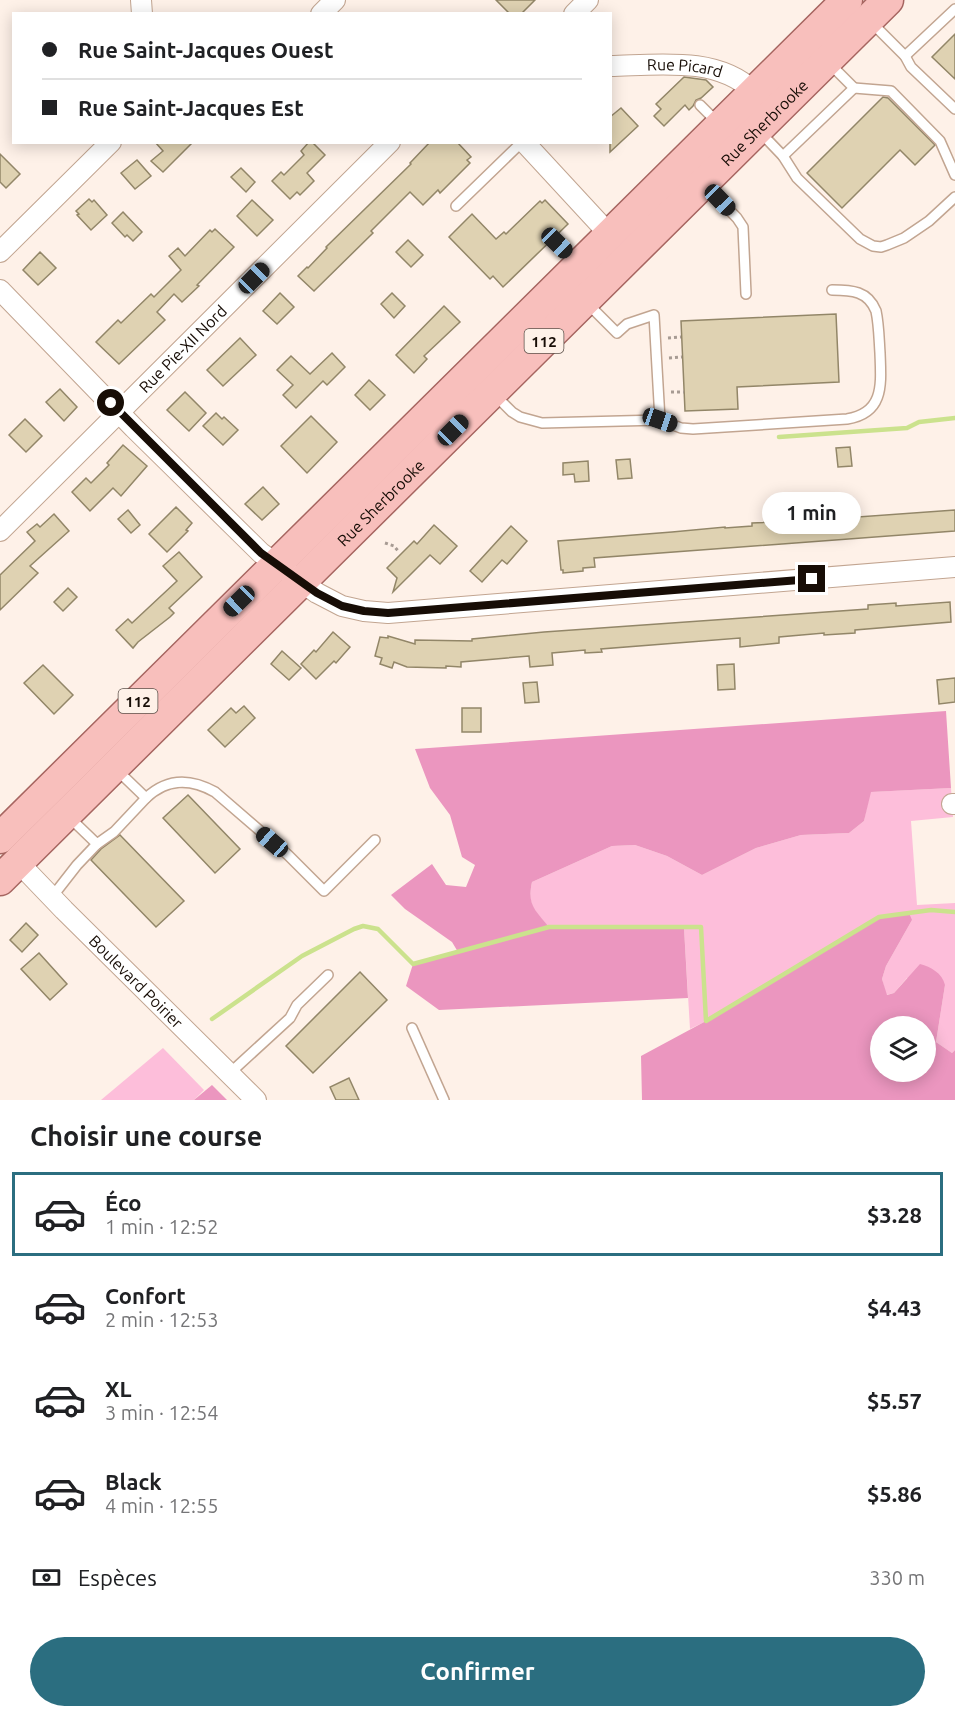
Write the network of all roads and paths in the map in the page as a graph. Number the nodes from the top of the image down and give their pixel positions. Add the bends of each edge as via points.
1 (335, 0) edge
2 (588, 0) edge
3 (868, 6) edge
4 (955, 9) edge
5 (321, 12) edge
6 (576, 12) edge
7 (905, 56) junction
8 (827, 61) junction
9 (612, 66) edge
10 (854, 88) junction
11 (753, 91) junction
12 (955, 110) edge
13 (757, 130) junction
14 (109, 144) edge
15 (388, 144) edge
16 (521, 144) edge
17 (525, 144) edge
18 (783, 156) junction
19 (955, 176) edge
20 (703, 184) junction
21 (955, 197) edge
22 (456, 206) dead end
23 (609, 234) junction
24 (557, 243) dead end
25 (0, 252) edge
26 (579, 264) junction
27 (0, 290) edge
28 (832, 290) dead end
29 (746, 294) dead end
30 (585, 300) junction
31 (492, 392) junction
32 (119, 412) junction
33 (660, 420) junction
34 (0, 531) edge
35 (385, 543) dead end
36 (399, 552) dead end
37 (276, 564) junction
38 (955, 567) edge
39 (300, 581) junction
40 (114, 767) junction
41 (146, 798) junction
42 (66, 814) junction
43 (0, 838) edge
44 (375, 840) dead end
45 (97, 844) junction
46 (9, 871) edge
47 (52, 897) junction
48 (328, 975) dead end
49 (412, 1028) dead end
50 (230, 1073) junction
51 (256, 1100) edge
52 (444, 1100) edge

1 - 5 street
2 - 6 street
3 - 7 lane
3 - 8 main road, Rue Sherbrooke / 112
3 - 11 main road, Rue Sherbrooke / 112
4 - 7 lane
7 - 12 lane via 911,68
8 - 10 lane
8 - 13 main road, Rue Sherbrooke / 112
9 - 11 street, Rue Picard via 697,66 734,77
10 - 18 lane
10 - 19 lane via 891,91 940,141
11 - 23 main road, Rue Sherbrooke / 112 via 710,115
13 - 18 lane
13 - 20 main road, Rue Sherbrooke / 112
14 - 25 street
15 - 32 street, Rue Pie-XII Nord
16 - 22 lane
17 - 23 street
18 - 21 lane via 797,178 860,239 873,246 904,238
20 - 29 lane via 742,228
20 - 30 main road, Rue Sherbrooke / 112
23 - 26 main road, Rue Sherbrooke / 112
24 - 26 lane
26 - 37 main road, Rue Sherbrooke / 112
27 - 32 street
28 - 33 lane via 860,292 876,311 881,385 876,402 868,410 846,419 693,429
30 - 31 main road, Rue Sherbrooke / 112
30 - 33 lane via 617,333 627,324 654,315
31 - 33 lane via 516,414 542,423
31 - 39 main road, Rue Sherbrooke / 112
32 - 34 street, Rue Pie-XII Nord
32 - 37 street via 255,549
35 - 36 path
37 - 39 street
37 - 43 main road, Rue Sherbrooke / 112
38 - 39 street via 388,613 342,606
39 - 40 main road, Rue Sherbrooke / 112
40 - 41 lane
40 - 42 main road, Rue Sherbrooke / 112
41 - 44 lane via 167,784 189,782 204,786 288,855 324,891
41 - 45 lane
42 - 45 lane
42 - 46 main road, Rue Sherbrooke / 112
45 - 47 lane
46 - 47 street, Boulevard Poirier
47 - 50 street, Boulevard Poirier
48 - 50 lane via 297,1005 290,1018
49 - 52 lane
50 - 51 street, Boulevard Poirier

